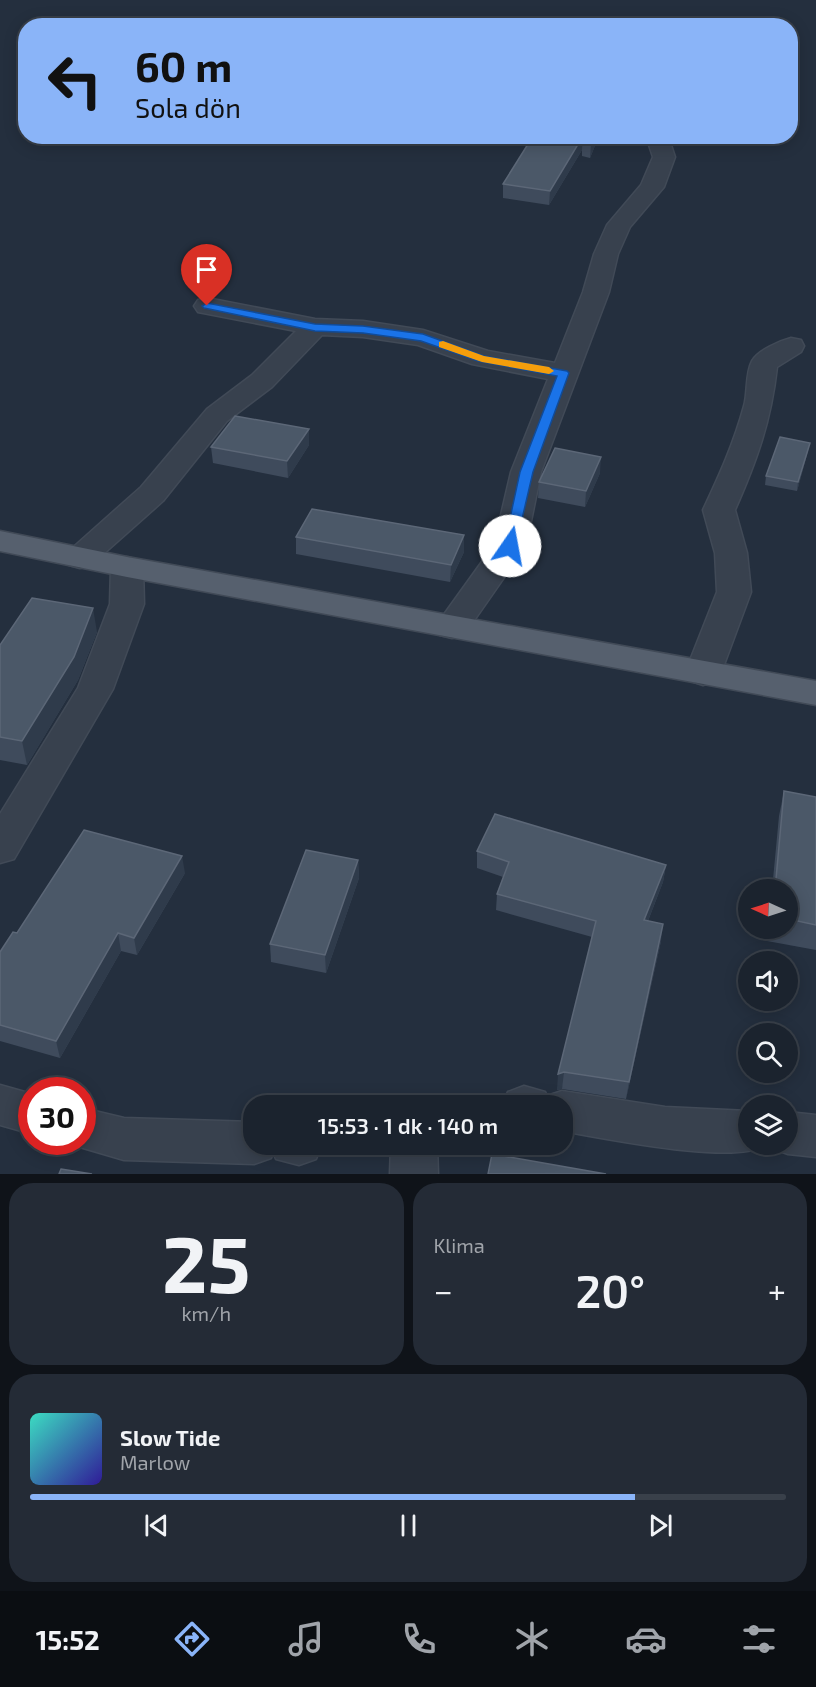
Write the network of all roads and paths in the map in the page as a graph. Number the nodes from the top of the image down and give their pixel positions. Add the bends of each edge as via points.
1 (660, 144) edge
2 (207, 306) dead end
3 (315, 327) junction
4 (791, 346) dead end
5 (563, 373) junction
6 (0, 542) edge
7 (80, 558) junction
8 (127, 567) junction
9 (452, 627) junction
10 (703, 673) junction
11 (816, 693) edge
12 (0, 848) edge
13 (0, 1105) edge
14 (18, 1110) edge
15 (573, 1113) edge
16 (96, 1132) edge
17 (738, 1132) edge
18 (798, 1135) edge
19 (816, 1136) edge
20 (243, 1143) edge
21 (414, 1155) edge
22 (414, 1174) edge

1 - 5 street via 664,157 652,187 619,225
2 - 3 street
3 - 5 street via 423,338 482,358
3 - 7 street via 262,381 217,415 152,494
4 - 10 street via 764,363 759,404 740,464 719,510 731,553 734,592
5 - 9 street via 526,472 510,546
6 - 7 main road
7 - 8 main road
8 - 9 main road
8 - 12 street via 127,604 95,689
9 - 10 main road
10 - 11 main road
13 - 14 street
15 - 17 street via 665,1128
16 - 20 street via 124,1139
18 - 19 street
21 - 22 street

